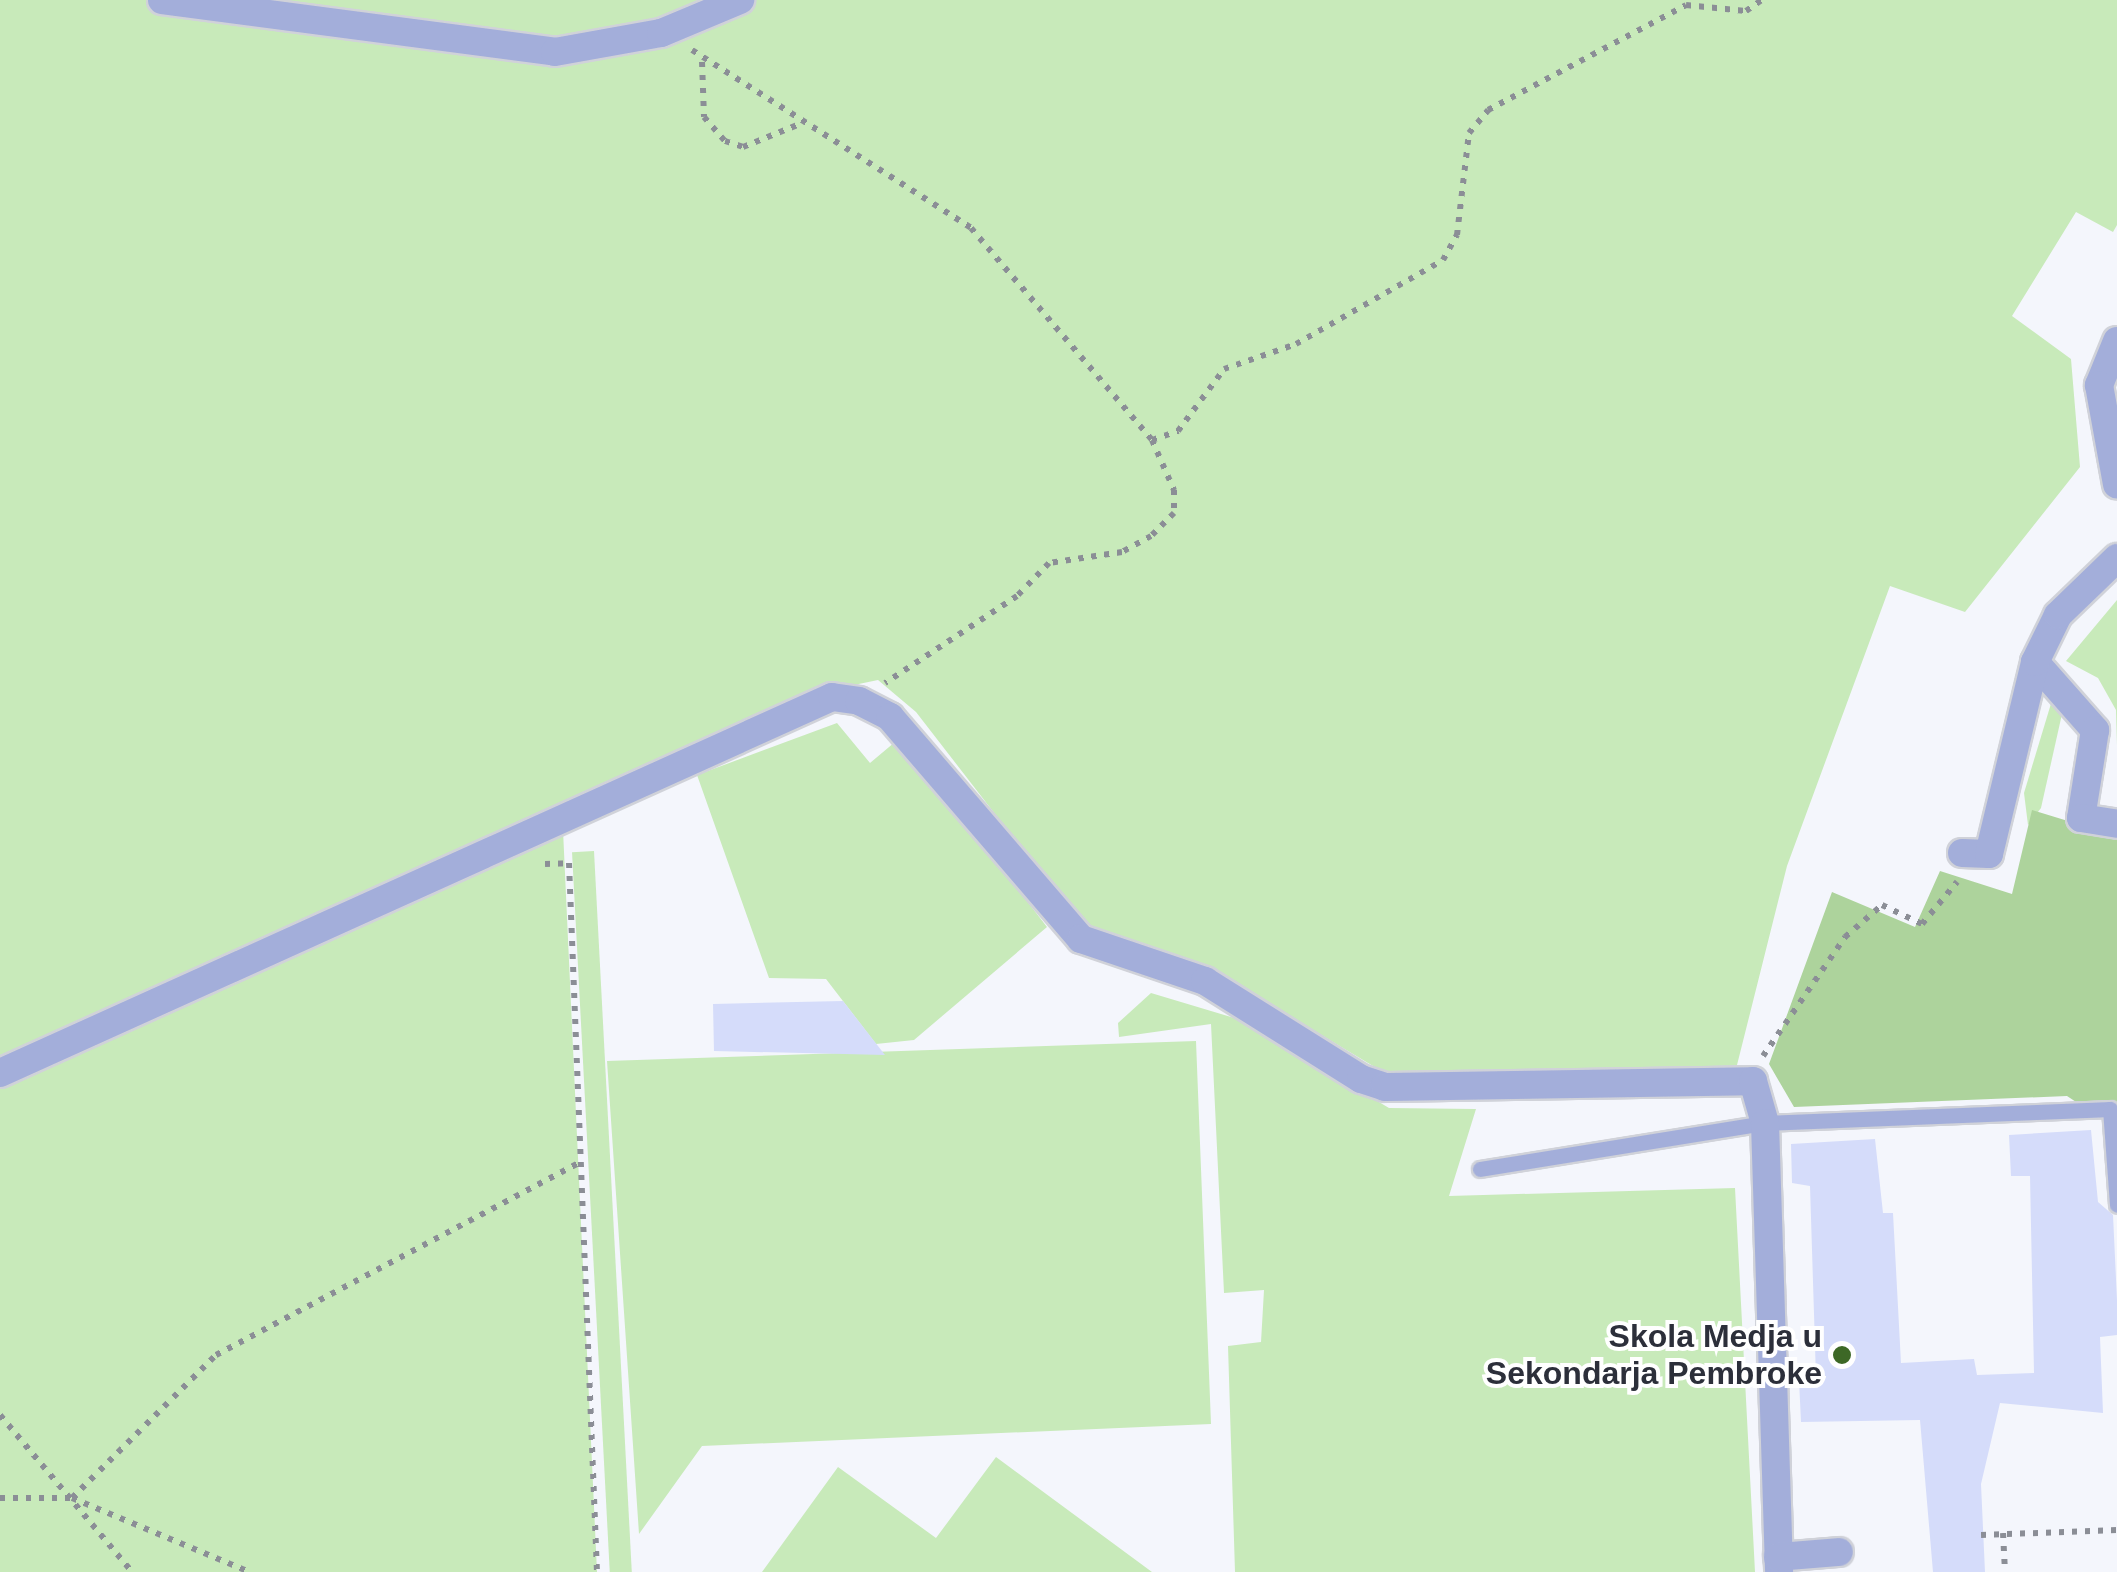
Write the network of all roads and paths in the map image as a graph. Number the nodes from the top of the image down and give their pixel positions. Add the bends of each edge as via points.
1 (162, 0) edge
2 (740, 0) edge
3 (1762, 0) edge
4 (672, 28) junction
5 (702, 62) junction
6 (801, 124) junction
7 (2114, 351) edge
8 (1152, 440) junction
9 (2117, 484) edge
10 (2117, 558) edge
11 (2036, 662) junction
12 (859, 701) junction
13 (2117, 824) edge
14 (1966, 852) joint
15 (548, 863) dead end
16 (0, 1073) edge
17 (1748, 1078) junction
18 (1765, 1123) junction
19 (581, 1162) junction
20 (1480, 1169) dead end
21 (2117, 1206) edge
22 (0, 1415) edge
23 (0, 1498) edge
24 (72, 1498) junction
25 (2117, 1530) edge
26 (2003, 1533) junction
27 (1981, 1535) dead end
28 (1840, 1552) dead end
29 (1778, 1565) edge
30 (132, 1572) edge
31 (250, 1572) edge
32 (597, 1572) edge
33 (2005, 1572) edge

1 - 4 street via 554,52
2 - 4 street
3 - 8 path via 1746,11 1686,4 1488,110 1470,133 1456,235 1443,260 1296,344 1224,370 1178,431
4 - 5 path
5 - 6 path
5 - 6 path via 704,117 725,140 744,147
6 - 8 path via 971,228
7 - 9 street via 2099,384
8 - 12 path via 1174,513 1152,536 1122,552 1049,563 1017,596
10 - 11 street via 2058,615
11 - 13 street via 2094,730 2081,818
11 - 14 street via 1989,854
12 - 16 street via 832,697
12 - 17 street via 890,717 1081,939 1205,981 1361,1079 1385,1087
14 - 17 path via 1967,867 1922,924 1882,904 1845,937
15 - 19 path via 569,862
17 - 18 street
18 - 20 lane
18 - 21 lane via 2110,1109
18 - 29 street
19 - 24 path via 216,1356
19 - 32 path
22 - 24 path
23 - 24 path
24 - 30 path
24 - 31 path
25 - 26 path
26 - 27 path
26 - 33 path
28 - 29 street

